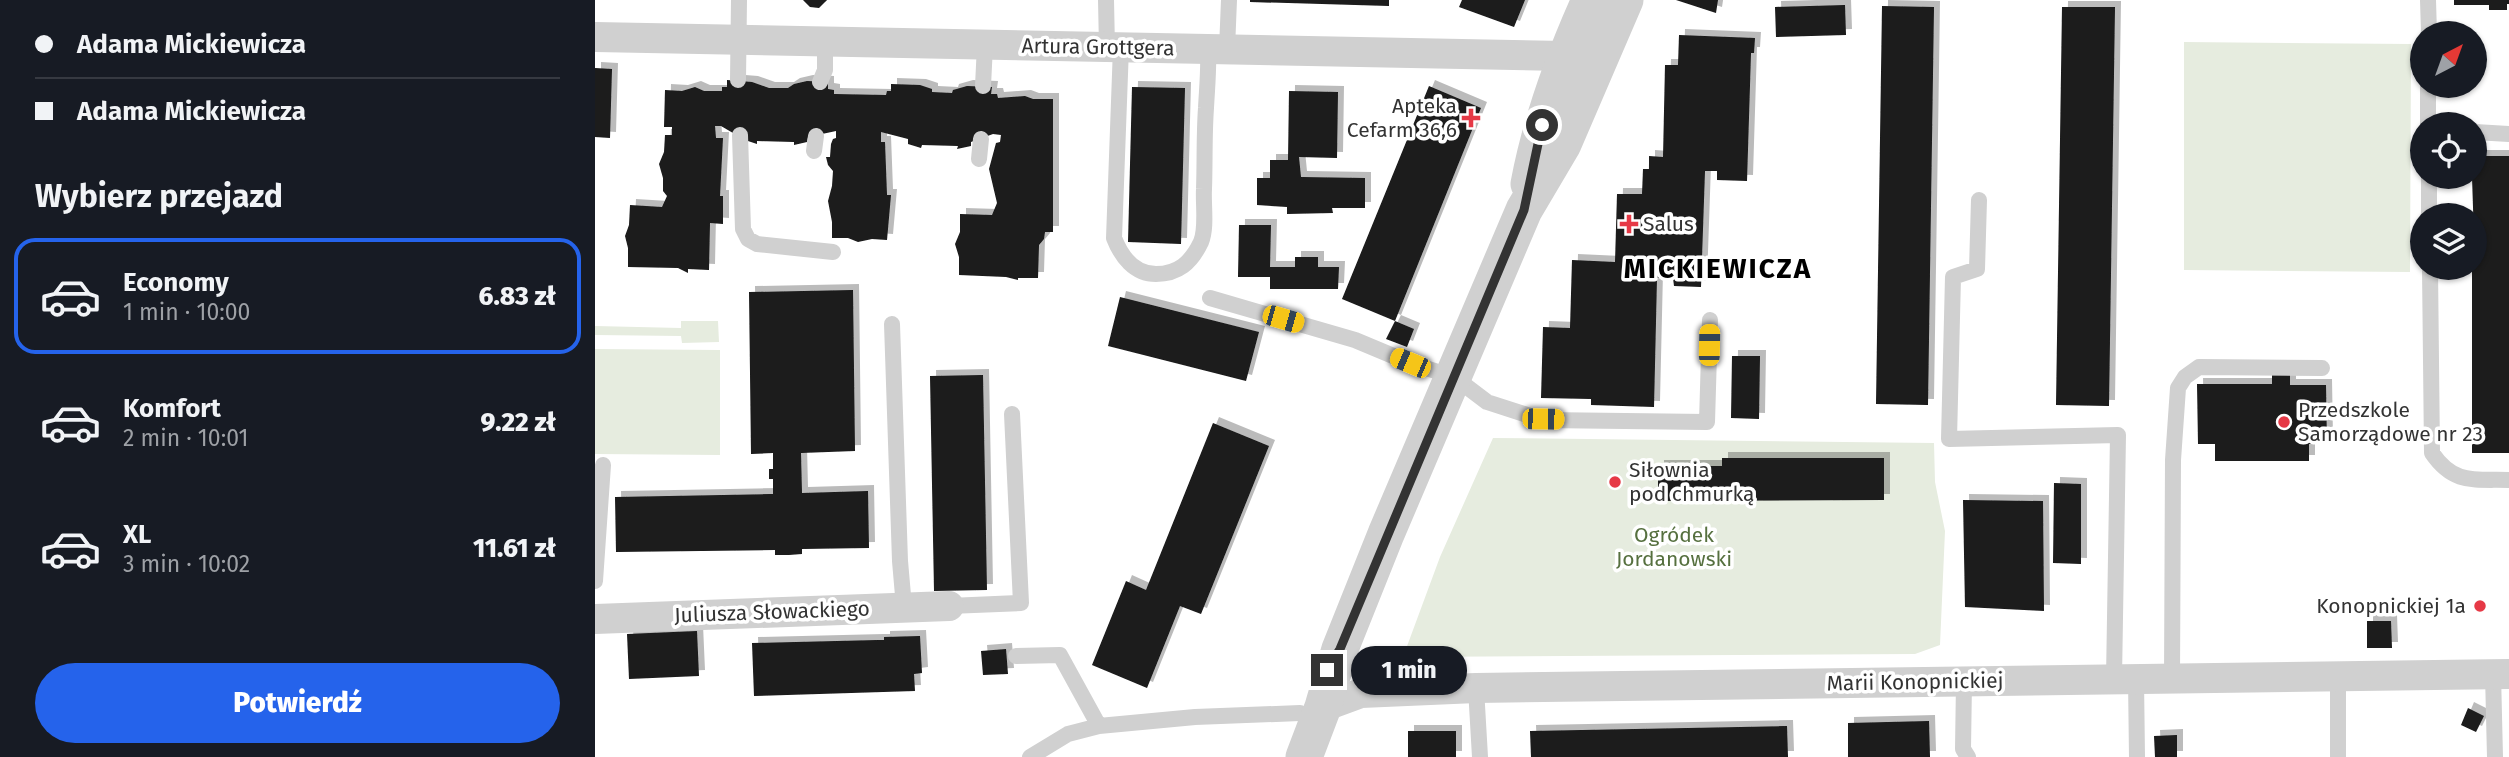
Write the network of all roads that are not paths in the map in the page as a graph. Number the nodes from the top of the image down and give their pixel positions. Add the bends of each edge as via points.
1 (739, 0) edge
2 (1106, 0) edge
3 (1229, 0) edge
4 (1590, 0) edge
5 (1625, 0) edge
6 (2428, 0) edge
7 (2429, 21) edge
8 (595, 37) edge
9 (739, 40) junction
10 (825, 42) junction
11 (985, 45) junction
12 (1114, 47) junction
13 (1218, 49) junction
14 (1582, 57) junction
15 (738, 80) dead end
16 (820, 82) dead end
17 (983, 86) dead end
18 (2487, 133) edge
19 (2509, 134) edge
20 (740, 135) dead end
21 (981, 139) dead end
22 (979, 159) dead end
23 (1979, 200) dead end
24 (833, 252) dead end
25 (2430, 280) edge
26 (1210, 298) dead end
27 (1710, 320) dead end
28 (892, 324) dead end
29 (2322, 368) dead end
30 (1454, 377) junction
31 (1012, 414) dead end
32 (603, 465) dead end
33 (2509, 480) edge
34 (595, 581) edge
35 (949, 606) joint
36 (904, 607) junction
37 (595, 619) edge
38 (1016, 656) dead end
39 (2501, 674) edge
40 (2338, 676) junction
41 (2125, 679) junction
42 (2172, 679) junction
43 (1964, 682) junction
44 (1476, 688) junction
45 (1312, 710) junction
46 (1099, 726) junction
47 (1030, 757) edge
48 (1281, 757) edge
49 (1304, 757) edge
50 (1480, 757) edge
51 (1968, 757) edge
52 (2137, 757) edge
53 (2338, 757) edge
54 (2495, 757) edge

1 - 9 lane
2 - 12 lane
3 - 13 lane
4 - 14 street
5 - 14 street
6 - 7 lane
8 - 9 street, Artura Grottgera
9 - 10 street, Artura Grottgera
9 - 15 lane
10 - 11 street, Artura Grottgera
10 - 16 lane
11 - 12 street, Artura Grottgera
11 - 17 lane
12 - 13 street, Artura Grottgera
12 - 13 lane via 1114,238 1133,267 1149,274 1179,270 1191,260 1202,239 1206,107
13 - 14 street, Artura Grottgera
14 - 30 street via 1563,144 1524,210
18 - 19 lane
20 - 24 lane via 743,229 748,239 757,244
21 - 22 lane
23 - 41 lane via 1977,269 1953,276 1949,439 2118,435
25 - 33 lane via 2432,453 2449,473 2462,479
26 - 30 lane via 1355,340
27 - 30 lane via 1707,422 1543,419 1487,402
28 - 36 lane
29 - 42 lane via 2199,367 2178,388 2173,460
30 - 45 street
31 - 35 lane via 1021,603
32 - 34 lane
35 - 36 street, Juliusza Słowackiego
36 - 37 street, Juliusza Słowackiego
38 - 46 lane via 1060,655
39 - 40 street, Marii Konopnickiej
39 - 54 lane
40 - 42 street, Marii Konopnickiej
40 - 53 lane
41 - 42 street, Marii Konopnickiej
41 - 43 street, Marii Konopnickiej
41 - 52 lane
43 - 44 street, Marii Konopnickiej
43 - 51 lane via 1963,749
44 - 45 street, Marii Konopnickiej via 1361,693
44 - 50 lane
45 - 46 lane
45 - 48 street
45 - 49 street
46 - 47 lane via 1068,734

